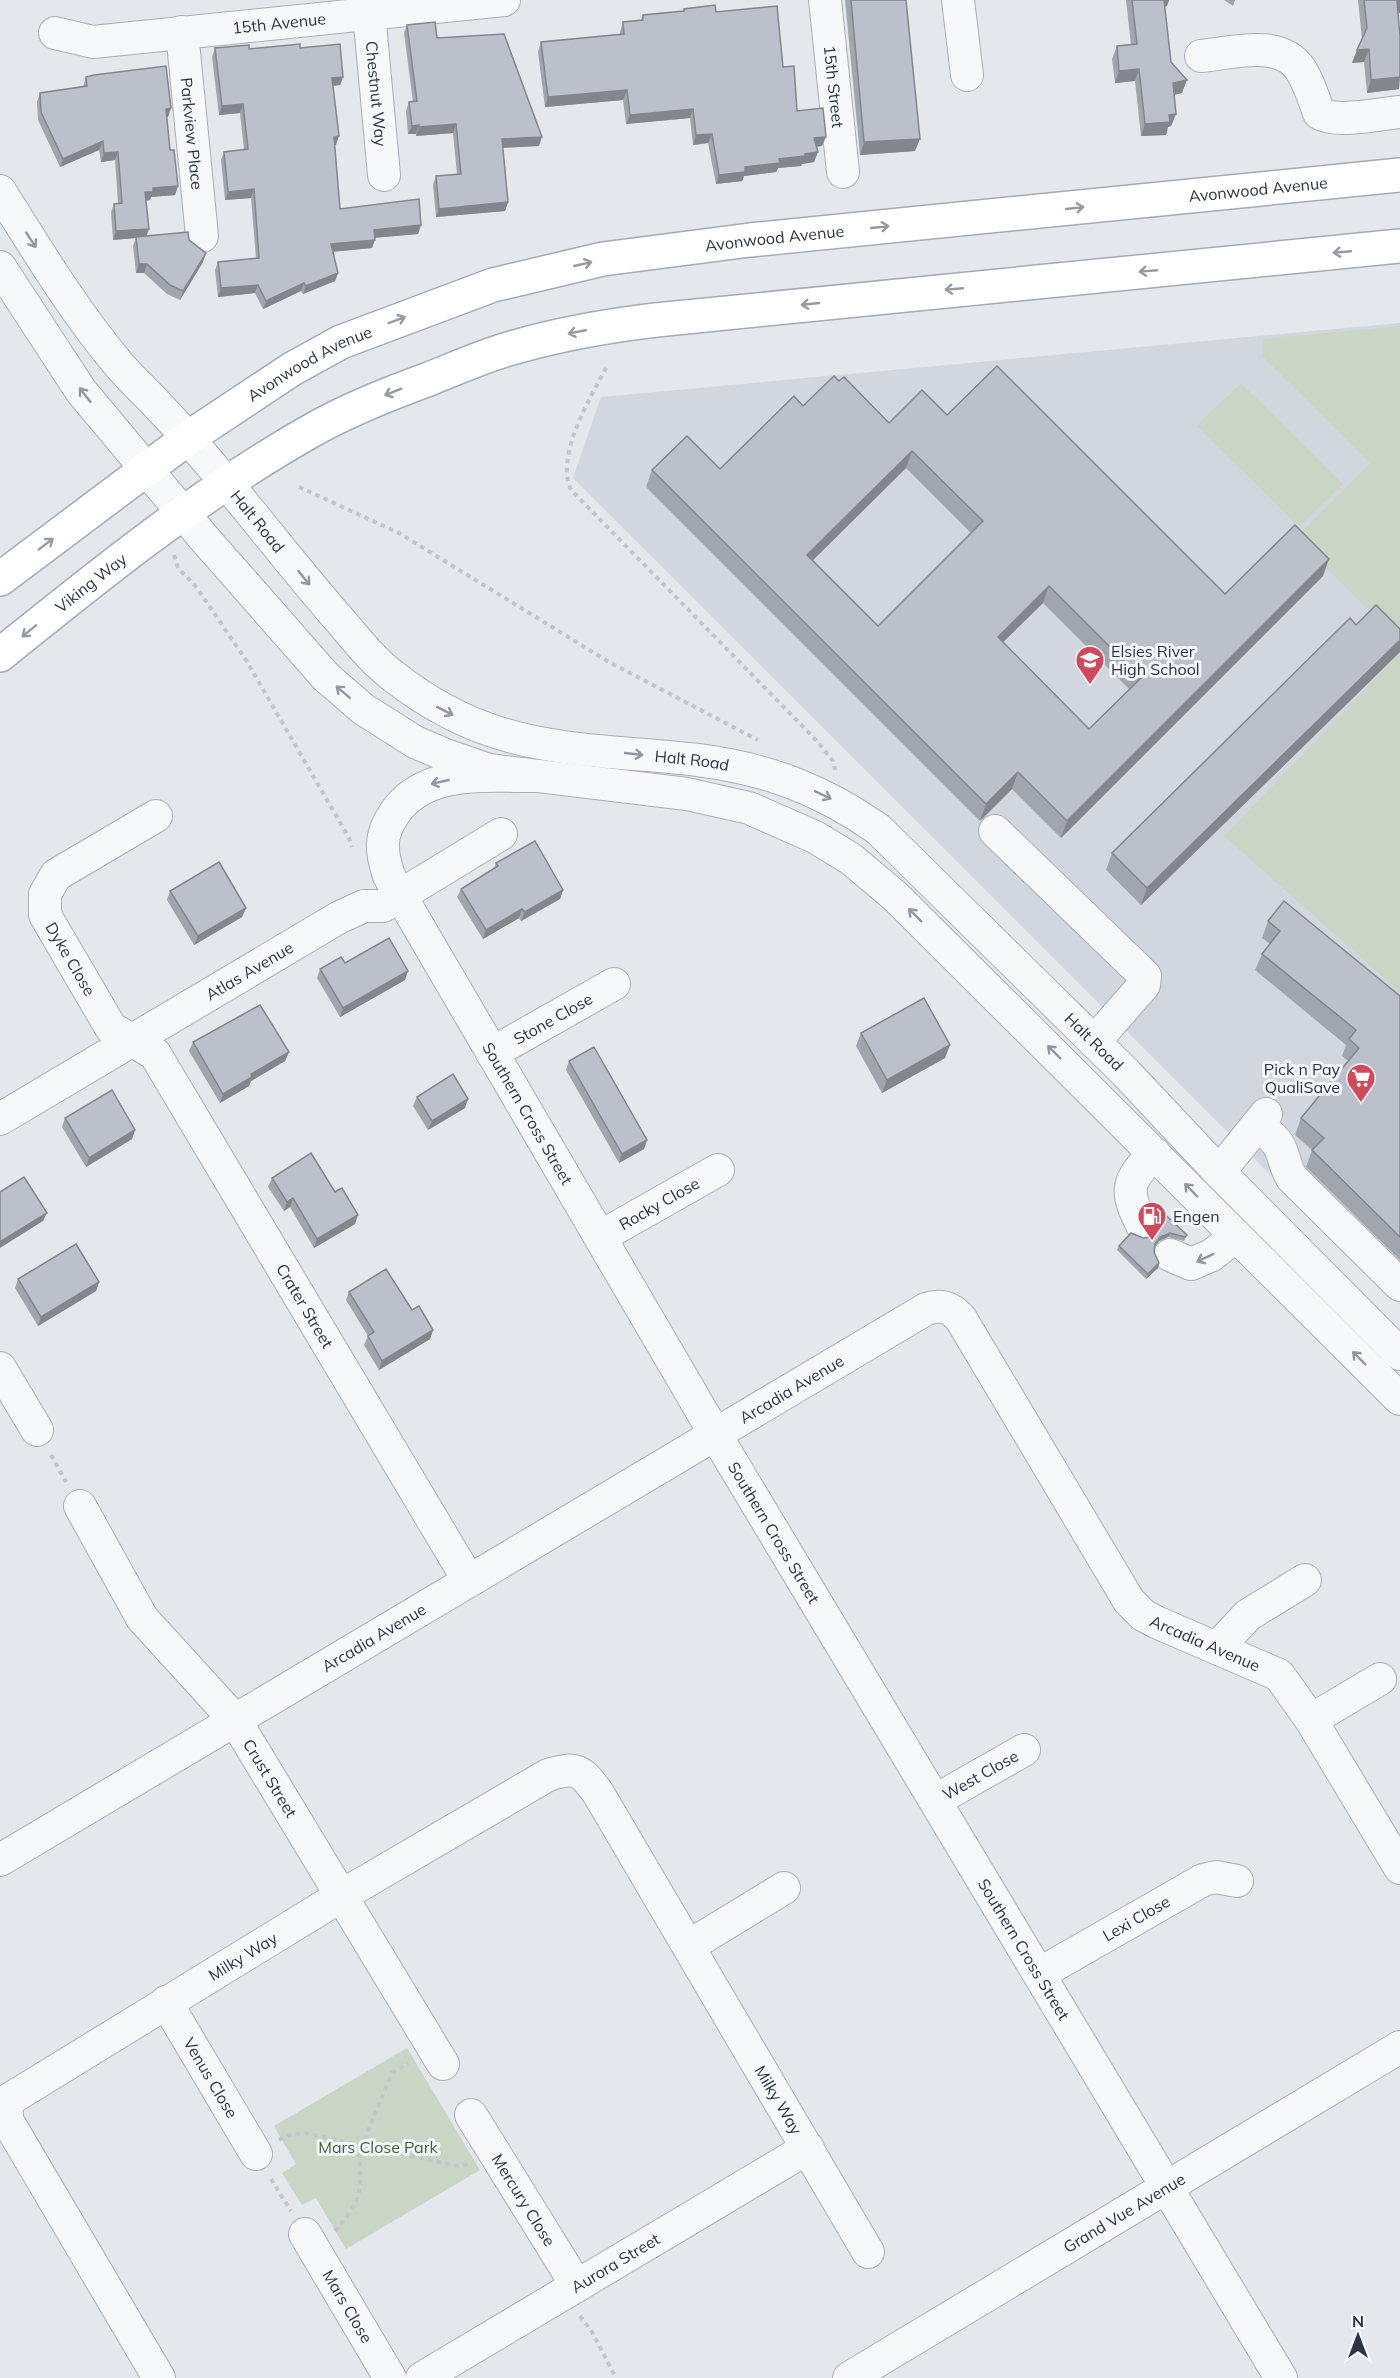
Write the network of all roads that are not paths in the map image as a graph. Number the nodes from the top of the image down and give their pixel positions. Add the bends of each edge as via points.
1 (504, 0) edge
2 (825, 0) edge
3 (958, 0) edge
4 (265, 11) edge
5 (369, 13) junction
6 (55, 33) dead end
7 (182, 33) junction
8 (1201, 56) dead end
9 (967, 75) dead end
10 (1400, 112) edge
11 (843, 172) dead end
12 (384, 175) dead end
13 (1400, 176) edge
14 (0, 191) edge
15 (202, 236) dead end
16 (1400, 246) edge
17 (0, 267) edge
18 (188, 438) junction
19 (145, 469) junction
20 (226, 483) junction
21 (183, 514) junction
22 (0, 579) edge
23 (0, 655) edge
24 (540, 776) junction
25 (156, 816) dead end
26 (995, 831) dead end
27 (501, 834) dead end
28 (400, 896) junction
29 (614, 984) dead end
30 (132, 1041) junction
31 (1094, 1042) junction
32 (492, 1053) junction
33 (0, 1119) edge
34 (1154, 1153) junction
35 (718, 1170) dead end
36 (1219, 1172) junction
37 (1142, 1225) dead end
38 (1236, 1236) junction
39 (600, 1237) junction
40 (1170, 1255) dead end
41 (1400, 1285) edge
42 (1400, 1354) edge
43 (0, 1368) edge
44 (1400, 1399) edge
45 (37, 1430) road end
46 (716, 1434) junction
47 (80, 1506) road end
48 (1305, 1580) dead end
49 (469, 1581) junction
50 (1217, 1648) junction
51 (1380, 1679) dead end
52 (235, 1720) junction
53 (1311, 1720) junction
54 (1024, 1750) dead end
55 (936, 1800) junction
56 (0, 1860) edge
57 (1400, 1868) edge
58 (1237, 1881) dead end
59 (784, 1888) dead end
60 (341, 1896) junction
61 (689, 1946) junction
62 (1039, 1974) junction
63 (166, 2002) junction
64 (1400, 2047) edge
65 (443, 2064) dead end
66 (471, 2115) dead end
67 (808, 2148) junction
68 (256, 2154) road end
69 (1167, 2188) junction
70 (304, 2234) road end
71 (868, 2252) dead end
72 (570, 2290) junction
73 (159, 2378) edge
74 (390, 2378) edge
75 (422, 2378) edge
76 (849, 2378) edge
77 (1281, 2378) edge

1 - 5 street, 15th Avenue
2 - 11 street, 15th Street
3 - 9 street
4 - 5 street, 15th Avenue
4 - 7 street, 15th Avenue
5 - 12 street, Chestnut Way
6 - 7 street, 15th Avenue via 93,42
7 - 15 street, Parkview Place
8 - 10 street via 1270,50 1284,54 1300,69 1319,113 1325,116 1345,118
18 -> 13 main road, Avonwood Avenue via 292,369 341,342 493,285 603,259 750,240
14 -> 18 street, Halt Road via 95,333
16 -> 20 main road via 706,314 554,336 503,350 351,410
19 -> 17 street, Halt Road via 81,391
18 - 19 main road, Avonwood Avenue
18 - 20 street, Halt Road
19 - 21 street, Halt Road
22 -> 19 main road
20 - 21 main road, Viking Way
20 -> 31 street, Halt Road via 374,659 438,707 467,722 533,741 754,771 811,789 846,806 878,829
21 -> 23 main road, Viking Way
24 -> 21 street, Halt Road via 489,770 443,754 415,742 363,709 326,677
24 -> 28 street, Southern Cross Street via 449,780 422,787 400,805 390,820 382,849 389,876
34 -> 24 street, Halt Road via 895,896 815,837 776,818 722,800
25 - 30 street, Dyke Close via 56,875 49,883 43,904 50,925 111,1028
26 - 31 street via 1145,976 1144,985
27 - 28 street, Atlas Avenue
28 - 30 street, Atlas Avenue via 383,906 364,906 338,918
28 - 32 street, Southern Cross Street
29 - 32 street, Stone Close
30 - 33 street, Atlas Avenue
30 - 49 street, Crater Street via 155,1054
31 - 36 street, Halt Road
32 - 39 street, Southern Cross Street
34 - 37 street via 1139,1169 1129,1194
38 -> 34 street, Halt Road
35 - 39 street, Rocky Close
36 - 41 street via 1262,1120 1281,1148 1292,1178
36 - 42 street, Halt Road
38 -> 40 street via 1212,1255 1191,1264
44 -> 38 street, Halt Road
39 - 46 street, Southern Cross Street
43 - 45 street
46 - 49 street, Arcadia Avenue
46 - 50 street, Arcadia Avenue via 926,1309 935,1306 954,1310 1129,1601 1156,1622
46 - 55 street, Southern Cross Street
47 - 52 street, Crust Street via 142,1618
48 - 50 street via 1248,1615
49 - 52 street, Arcadia Avenue
50 - 53 street, Arcadia Avenue via 1279,1675
51 - 53 street
52 - 56 street, Arcadia Avenue
52 - 60 street, Crust Street
53 - 57 street, Arcadia Avenue
54 - 55 street, West Close
55 - 62 street, Southern Cross Street
58 - 62 street, Lexi Close via 1216,1877 1203,1880
59 - 61 street
60 - 61 street, Milky Way via 548,1775 565,1769 577,1770 598,1793
60 - 63 street, Milky Way
60 - 65 street, Crust Street
61 - 67 street, Milky Way
62 - 69 street, Southern Cross Street
63 - 68 street, Venus Close
63 - 73 street, Milky Way via 12,2096 6,2114
64 - 69 street, Grand Vue Avenue
66 - 72 street, Mercury Close
67 - 71 street, Milky Way
67 - 72 street, Aurora Street
69 - 76 street, Grand Vue Avenue
69 - 77 street, Southern Cross Street
70 - 74 street, Mars Close
72 - 75 street, Aurora Street

